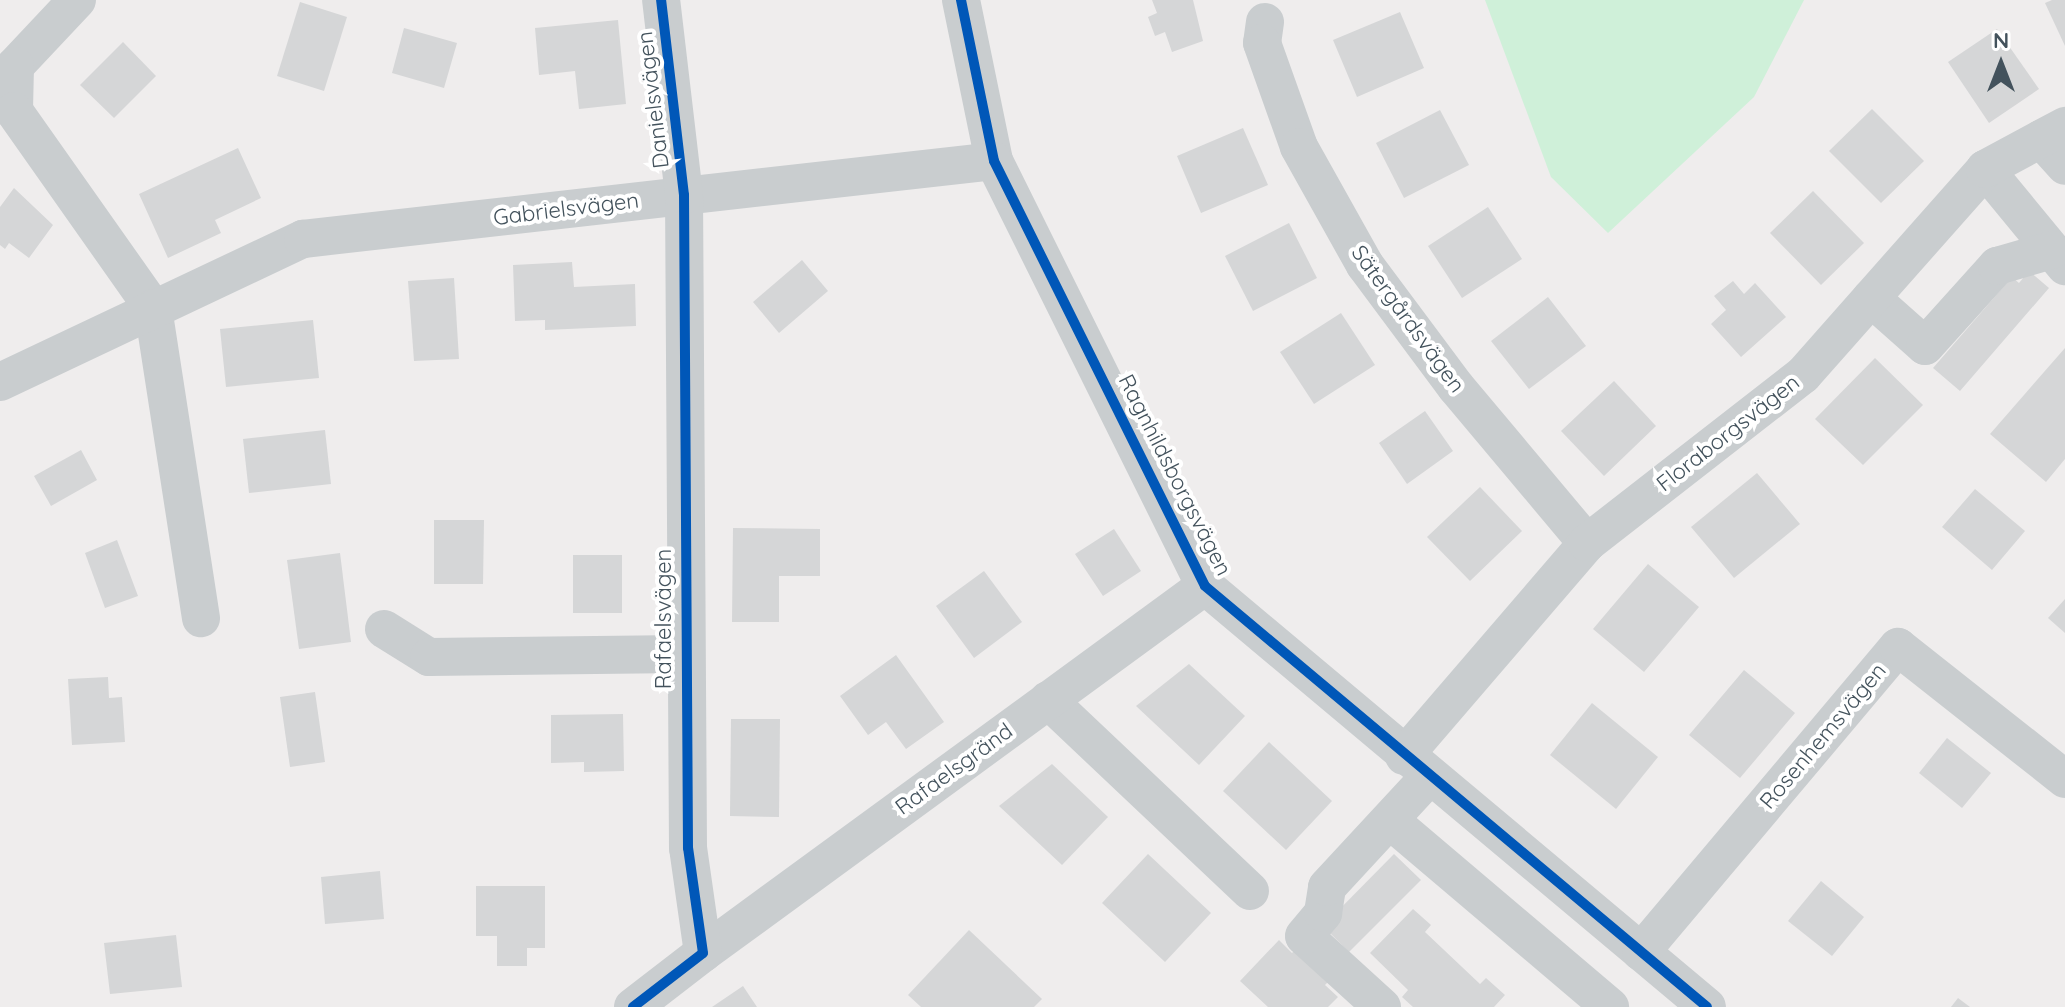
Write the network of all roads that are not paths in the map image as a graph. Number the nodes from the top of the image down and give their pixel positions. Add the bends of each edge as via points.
1 (77, 0) edge
2 (661, 0) edge
3 (961, 0) edge
4 (1265, 22) dead end
5 (2057, 144) edge
6 (994, 161) junction
7 (1985, 169) junction
8 (684, 195) junction
9 (2058, 258) edge
10 (1871, 298) junction
11 (153, 308) junction
12 (0, 382) edge
13 (1587, 543) junction
14 (1205, 586) junction
15 (201, 618) dead end
16 (384, 629) dead end
17 (683, 654) junction
18 (1048, 700) junction
19 (1417, 766) junction
20 (2064, 776) edge
21 (1392, 822) junction
22 (1250, 891) dead end
23 (1641, 952) junction
24 (703, 953) junction
25 (640, 1005) edge
26 (1382, 1007) edge
27 (1610, 1007) edge
28 (1707, 1007) edge

1 - 11 street via 15,66 14,111
2 - 8 street, Danielsvägen
3 - 6 street, Ragnhildsborgsvägen
4 - 13 street, Sätergårdsvägen via 1262,43 1299,147 1365,265 1456,387
5 - 7 street, Floraborgsvägen
6 - 8 street, Gabrielsvägen
6 - 14 street, Ragnhildsborgsvägen
7 - 9 street
7 - 10 street, Floraborgsvägen
8 - 11 street, Gabrielsvägen via 303,239
8 - 17 street, Rafaelsvägen
9 - 10 street via 1997,266 1925,346
10 - 13 street, Floraborgsvägen via 1803,375
11 - 12 street, Gabrielsvägen
11 - 15 street
13 - 19 street, Floraborgsvägen
14 - 18 street, Rafaelsgränd
14 - 19 street, Ragnhildsborgsvägen
16 - 17 street, Rafaelsvägen via 429,657
17 - 24 street, Rafaelsvägen via 688,848
18 - 22 street
18 - 24 street, Rafaelsgränd
19 - 21 street, Floraborgsvägen
19 - 23 street, Ragnhildsborgsvägen
20 - 23 street, Rosenhemsvägen via 1898,647
21 - 26 street, Floraborgsvägen via 1327,887 1323,913 1304,936
21 - 27 street
23 - 28 street, Ragnhildsborgsvägen
24 - 25 street

